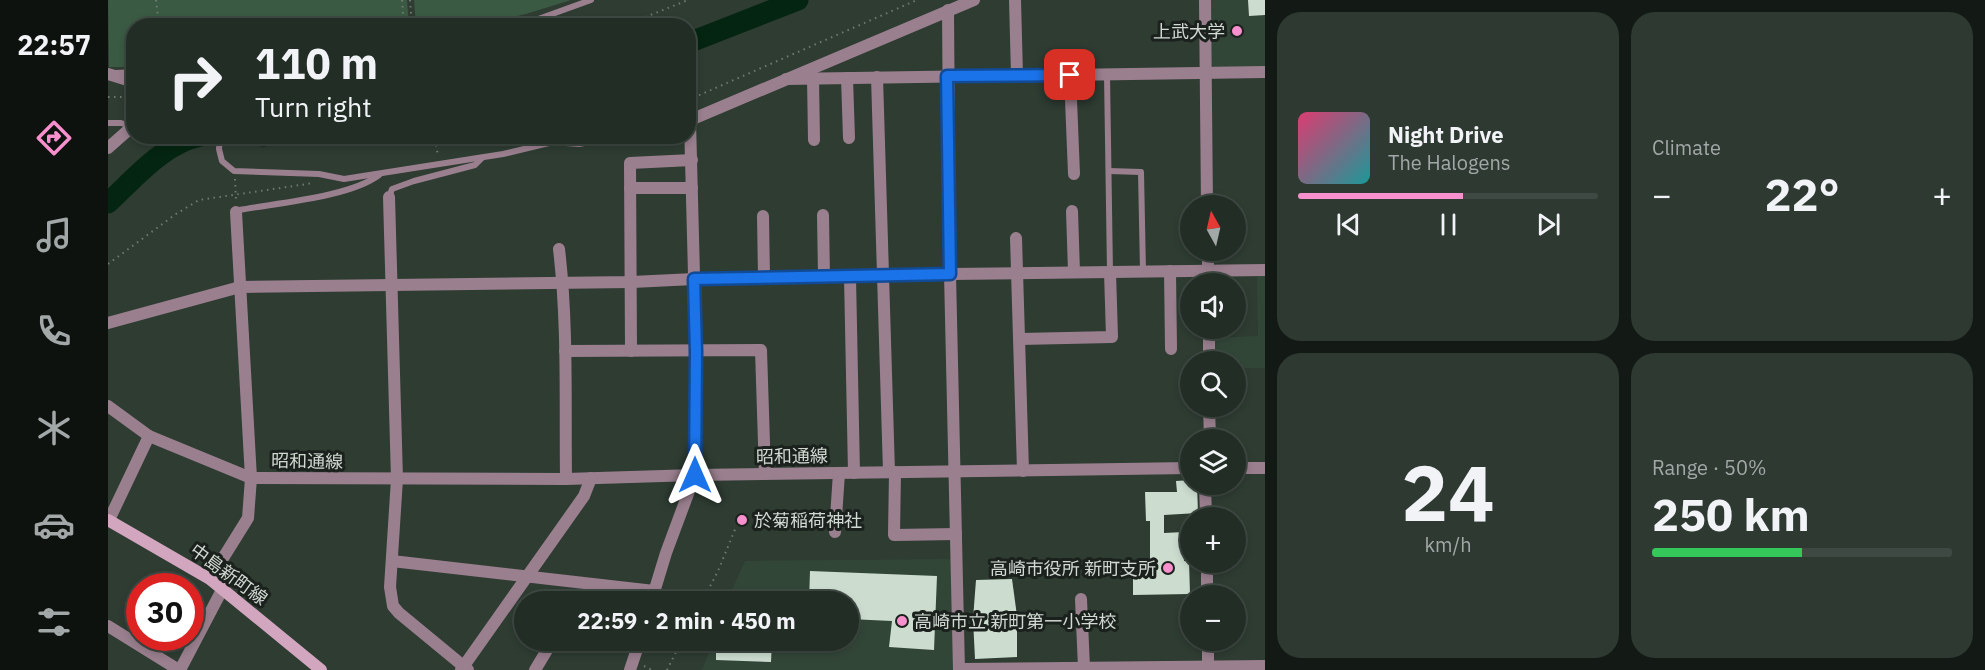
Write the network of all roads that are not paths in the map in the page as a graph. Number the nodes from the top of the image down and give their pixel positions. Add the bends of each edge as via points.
1 (591, 0) edge
2 (974, 0) edge
3 (1015, 0) edge
4 (1204, 0) edge
5 (948, 10) junction
6 (541, 18) edge
7 (1206, 72) junction
8 (1265, 72) edge
9 (126, 73) edge
10 (108, 74) edge
11 (1107, 74) junction
12 (1017, 75) junction
13 (1070, 75) junction
14 (947, 76) junction
15 (878, 77) junction
16 (813, 78) junction
17 (847, 78) junction
18 (786, 79) junction
19 (126, 80) edge
20 (696, 118) edge
21 (108, 123) edge
22 (126, 124) edge
23 (126, 131) edge
24 (849, 138) dead end
25 (814, 140) dead end
26 (219, 144) edge
27 (544, 144) edge
28 (691, 144) edge
29 (108, 148) edge
30 (482, 158) junction
31 (692, 160) junction
32 (1109, 171) junction
33 (379, 174) junction
34 (1074, 174) dead end
35 (630, 188) junction
36 (692, 188) junction
37 (1207, 195) edge
38 (389, 197) joint
39 (236, 212) joint
40 (1072, 212) dead end
41 (823, 215) dead end
42 (763, 216) dead end
43 (1016, 238) dead end
44 (559, 249) dead end
45 (1208, 261) edge
46 (1208, 270) junction
47 (1265, 270) edge
48 (1143, 271) junction
49 (1170, 271) junction
50 (1074, 272) junction
51 (1110, 272) junction
52 (1018, 273) junction
53 (950, 274) junction
54 (883, 276) junction
55 (850, 277) junction
56 (764, 278) junction
57 (824, 278) junction
58 (694, 279) junction
59 (563, 282) junction
60 (632, 282) junction
61 (391, 284) junction
62 (240, 287) junction
63 (108, 323) edge
64 (1020, 339) junction
65 (1171, 349) dead end
66 (565, 351) junction
67 (631, 351) junction
68 (696, 352) junction
69 (108, 406) edge
70 (149, 436) junction
71 (1180, 468) edge
72 (1246, 468) edge
73 (1265, 468) edge
74 (1023, 471) junction
75 (892, 472) junction
76 (955, 472) junction
77 (839, 473) junction
78 (854, 473) junction
79 (765, 474) junction
80 (695, 475) junction
81 (250, 478) junction
82 (566, 478) junction
83 (591, 478) junction
84 (397, 480) junction
85 (108, 520) edge
86 (835, 532) dead end
87 (956, 534) junction
88 (392, 561) junction
89 (527, 575) junction
90 (210, 579) junction
91 (224, 588) junction
92 (623, 591) edge
93 (655, 591) edge
94 (1081, 599) dead end
95 (108, 626) edge
96 (547, 651) edge
97 (636, 651) edge
98 (1208, 651) edge
99 (1265, 666) edge
100 (541, 668) edge
101 (1084, 668) junction
102 (464, 669) edge
103 (959, 669) edge
104 (1117, 669) edge
105 (1151, 669) edge
106 (1208, 669) edge
107 (179, 670) edge
108 (321, 670) edge
109 (630, 670) edge

1 - 6 lane
2 - 5 street
3 - 12 street
4 - 7 street
5 - 14 street
5 - 18 street
7 - 8 street
7 - 11 street
7 - 37 street
9 - 10 lane
10 - 19 street
11 - 13 street
11 - 32 lane
12 - 13 street
12 - 14 street
13 - 34 street
14 - 15 street
14 - 53 street
15 - 17 street
15 - 54 street
16 - 17 street
16 - 18 street
16 - 25 street
17 - 24 street
18 - 20 street
21 - 22 lane
23 - 29 street
26 - 33 lane via 222,161 234,171 319,174 344,179
27 - 30 lane
28 - 31 street
30 - 33 lane
30 - 38 lane via 475,165 392,189
31 - 35 street via 630,163
31 - 36 street
32 - 48 lane via 1141,171
32 - 51 lane
33 - 39 lane via 370,182 331,194
35 - 36 street
35 - 60 street
36 - 58 street
38 - 61 street
39 - 62 street
40 - 50 street
41 - 57 street
42 - 56 street
43 - 52 street
44 - 59 street
45 - 46 street
46 - 47 street
46 - 49 street
48 - 49 street
48 - 51 street
49 - 65 street
50 - 51 street
50 - 52 street
51 - 64 street via 1112,337
52 - 53 street
52 - 64 street
53 - 54 street
53 - 76 street
54 - 55 street
54 - 75 street
55 - 57 street
55 - 78 street
56 - 57 street
56 - 58 street
58 - 60 street
58 - 68 street
59 - 60 street
59 - 61 street
59 - 66 street
60 - 67 street
61 - 62 street
61 - 84 street
62 - 63 street
62 - 81 street
64 - 74 street
66 - 67 street
66 - 82 street
67 - 68 street
68 - 79 street via 761,351
68 - 80 street
69 - 70 street
70 - 81 street
70 - 85 street
71 - 74 street, 昭和通線
72 - 73 street
74 - 76 street, 昭和通線
75 - 76 street, 昭和通線
75 - 78 street, 昭和通線
75 - 87 street via 894,535
76 - 87 street
77 - 78 street, 昭和通線
77 - 79 street, 昭和通線
77 - 86 street
79 - 80 street, 昭和通線
80 - 83 street, 昭和通線
80 - 93 street
81 - 84 street, 昭和通線
81 - 90 street via 248,518
82 - 83 street, 昭和通線
82 - 84 street, 昭和通線
83 - 89 street via 584,496
84 - 88 street
85 - 90 main road, 中島新町線
87 - 103 street
88 - 89 street
88 - 102 street via 393,606
89 - 92 street
89 - 102 street
90 - 91 main road, 中島新町線
91 - 107 street
91 - 108 main road, 中島新町線
94 - 101 street
95 - 107 street
96 - 100 street
97 - 109 street
98 - 106 street
99 - 106 street
101 - 103 street
101 - 104 street
104 - 105 street
105 - 106 street

